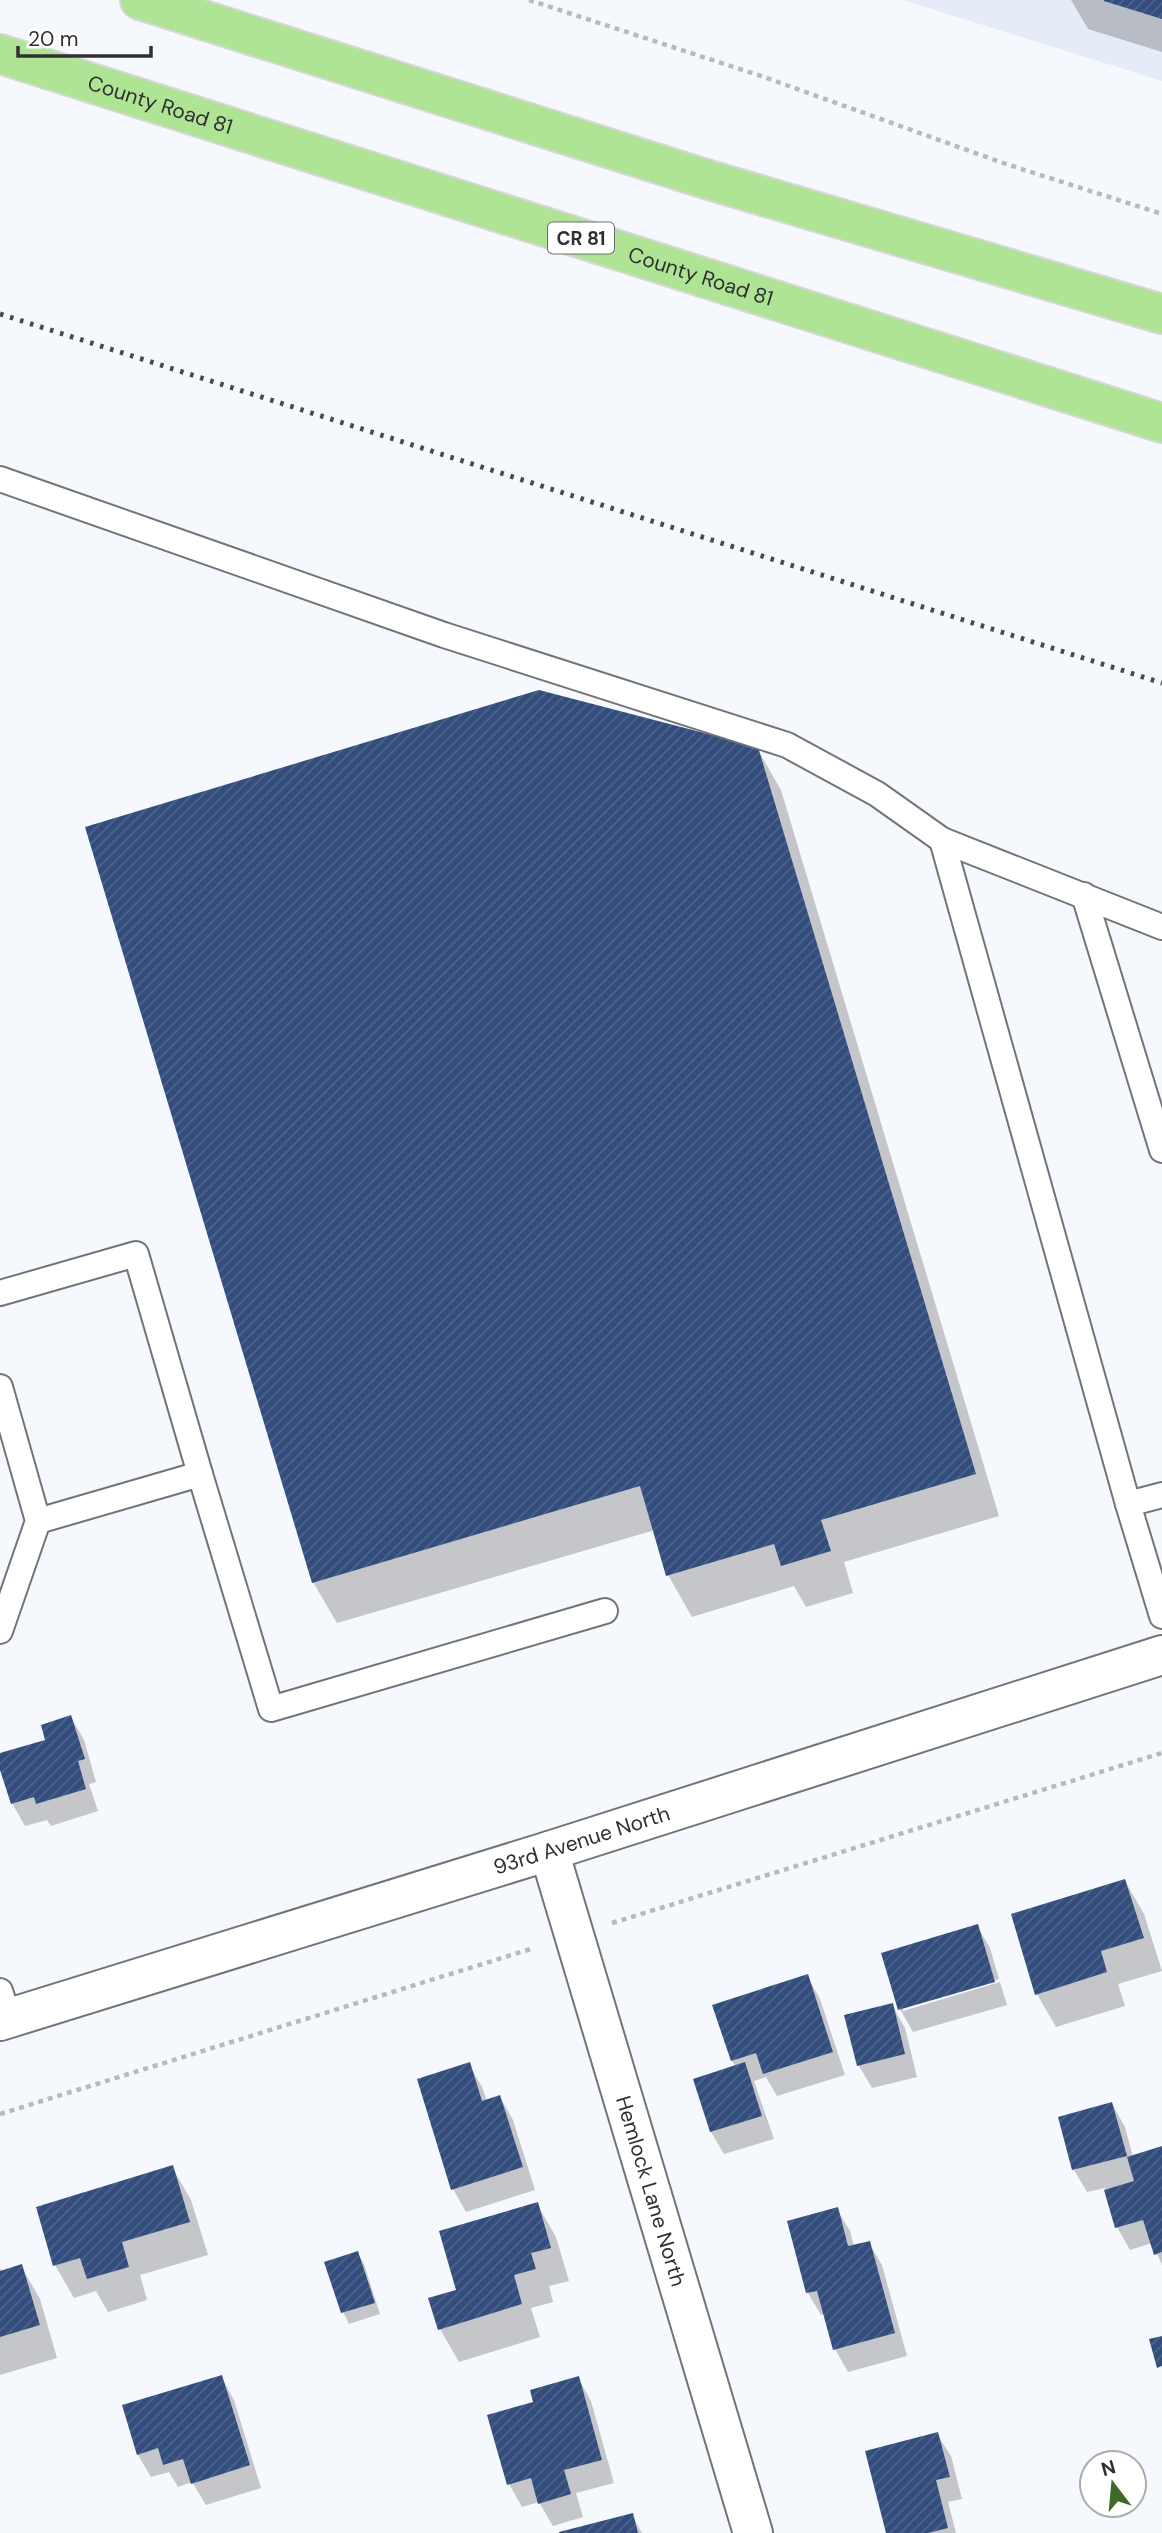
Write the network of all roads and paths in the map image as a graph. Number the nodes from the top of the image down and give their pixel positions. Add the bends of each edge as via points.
1 (140, 0) edge
2 (528, 0) edge
3 (0, 54) edge
4 (1162, 214) edge
5 (1162, 313) edge
6 (1162, 423) edge
7 (0, 479) edge
8 (942, 840) junction
9 (1084, 894) junction
10 (1162, 927) edge
11 (1162, 1150) edge
12 (0, 1293) edge
13 (0, 1387) edge
14 (200, 1474) junction
15 (1162, 1495) edge
16 (1128, 1504) junction
17 (38, 1521) junction
18 (605, 1611) dead end
19 (1162, 1616) edge
20 (0, 1631) edge
21 (1162, 1655) edge
22 (549, 1850) junction
23 (3, 2010) edge
24 (753, 2533) edge

1 - 5 highway via 709,180
2 - 4 path
3 - 6 highway, County Road 81 / CR 81
7 - 8 lane via 444,635 787,745 877,794
8 - 9 lane
8 - 16 lane
9 - 10 lane
9 - 11 lane
12 - 14 lane via 136,1254
13 - 17 lane
14 - 17 lane
14 - 18 lane via 271,1709
15 - 16 lane
16 - 19 lane
17 - 20 lane
21 - 22 street, 93rd Avenue North
22 - 23 street, 93rd Avenue North
22 - 24 street, Hemlock Lane North

